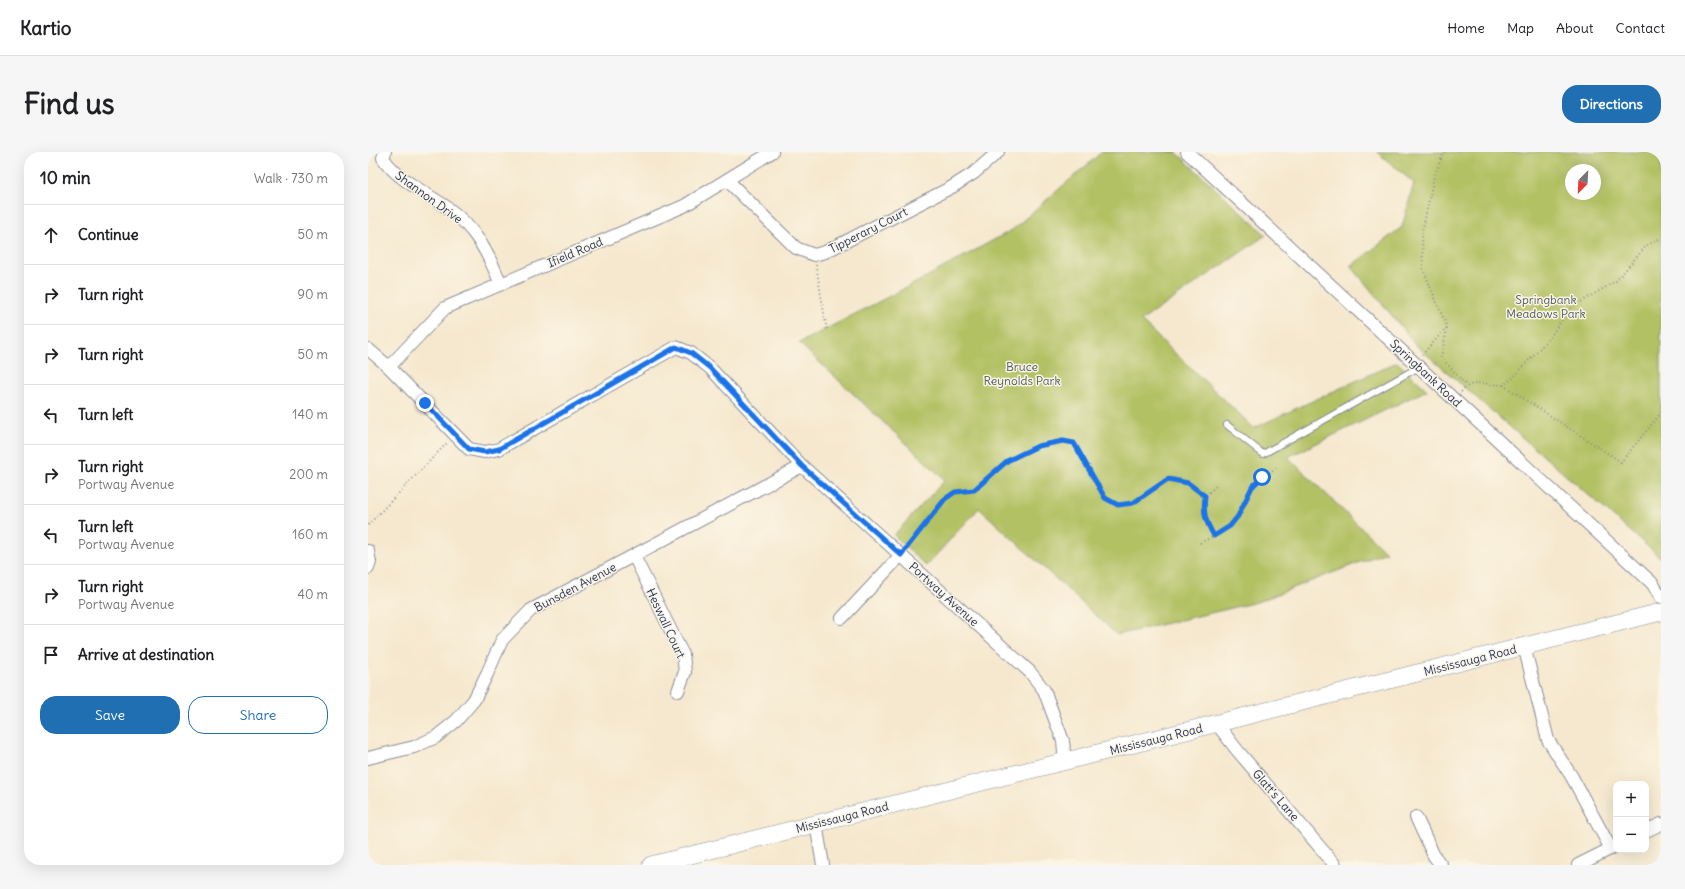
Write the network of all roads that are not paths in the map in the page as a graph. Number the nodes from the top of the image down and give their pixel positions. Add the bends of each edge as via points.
1 (385, 152) edge
2 (772, 152) edge
3 (998, 152) edge
4 (1187, 152) edge
5 (728, 180) junction
6 (501, 284) junction
7 (368, 349) edge
8 (1417, 365) junction
9 (389, 366) junction
10 (1227, 425) dead end
11 (802, 466) junction
12 (368, 551) edge
13 (901, 555) junction
14 (634, 556) junction
15 (368, 568) edge
16 (1661, 597) edge
17 (1661, 612) edge
18 (842, 618) dead end
19 (1524, 646) junction
20 (678, 691) dead end
21 (1217, 724) junction
22 (368, 758) edge
23 (1065, 762) junction
24 (1416, 817) dead end
25 (816, 824) junction
26 (1661, 824) edge
27 (1649, 830) edge
28 (1613, 847) edge
29 (651, 865) edge
30 (823, 865) edge
31 (1336, 865) edge
32 (1441, 865) edge
33 (1578, 865) edge

1 - 6 street, Shannon Drive via 383,158 390,168 464,222 489,255
2 - 5 street, Ifield Road
3 - 5 street, Tipperary Court via 974,173 952,187 825,252 814,255 796,248
4 - 8 street, Springbank Road
5 - 6 street, Ifield Road via 684,206
6 - 9 street, Ifield Road via 444,308
7 - 9 street, Portway Avenue
8 - 10 lane via 1264,454
8 - 16 street, Springbank Road via 1652,583
9 - 11 street, Portway Avenue via 469,449 485,452 499,449 676,347 691,353 710,368
11 - 13 street, Portway Avenue
11 - 14 street, Bunsden Avenue
12 - 15 street
13 - 18 street
13 - 23 street, Portway Avenue via 1030,672 1044,690 1063,741
14 - 20 street, Heswall Court via 683,655 685,672
14 - 22 street, Bunsden Avenue via 531,610 502,640 474,700 456,721 436,737 414,747
17 - 19 main road, Mississauga Road
19 - 21 main road, Mississauga Road
19 - 28 street via 1548,740
21 - 23 main road, Mississauga Road
21 - 31 street, Glatt's Lane
23 - 25 main road, Mississauga Road
24 - 32 street via 1434,856
25 - 29 main road, Mississauga Road
25 - 30 street
26 - 27 street
28 - 33 street

